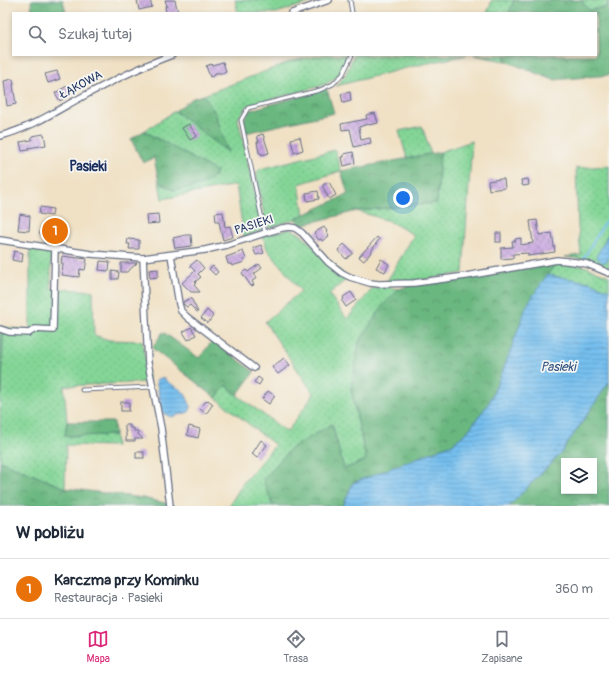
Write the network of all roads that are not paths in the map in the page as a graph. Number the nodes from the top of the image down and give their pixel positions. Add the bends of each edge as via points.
1 (328, 0) edge
2 (350, 0) edge
3 (295, 12) edge
4 (352, 12) edge
5 (170, 56) edge
6 (352, 56) edge
7 (0, 136) edge
8 (266, 232) junction
9 (0, 240) edge
10 (55, 248) junction
11 (171, 255) junction
12 (143, 258) junction
13 (609, 273) edge
14 (0, 329) edge
15 (254, 368) dead end
16 (152, 387) junction
17 (82, 390) dead end
18 (170, 506) edge

1 - 3 street
2 - 4 lane
5 - 7 street, ŁĄKOWA via 126,74 30,125
6 - 8 lane via 343,74 333,84 320,90 248,108 241,120
8 - 11 street, PASIEKI via 227,245
8 - 13 street, PASIEKI via 295,228 338,270 370,283 414,283 557,260 587,264
9 - 10 street, PASIEKI
10 - 12 street, PASIEKI
10 - 14 street via 53,330 35,329 29,333
11 - 12 street, PASIEKI
11 - 15 street via 181,311
12 - 16 street via 148,363
16 - 17 lane
16 - 18 street

